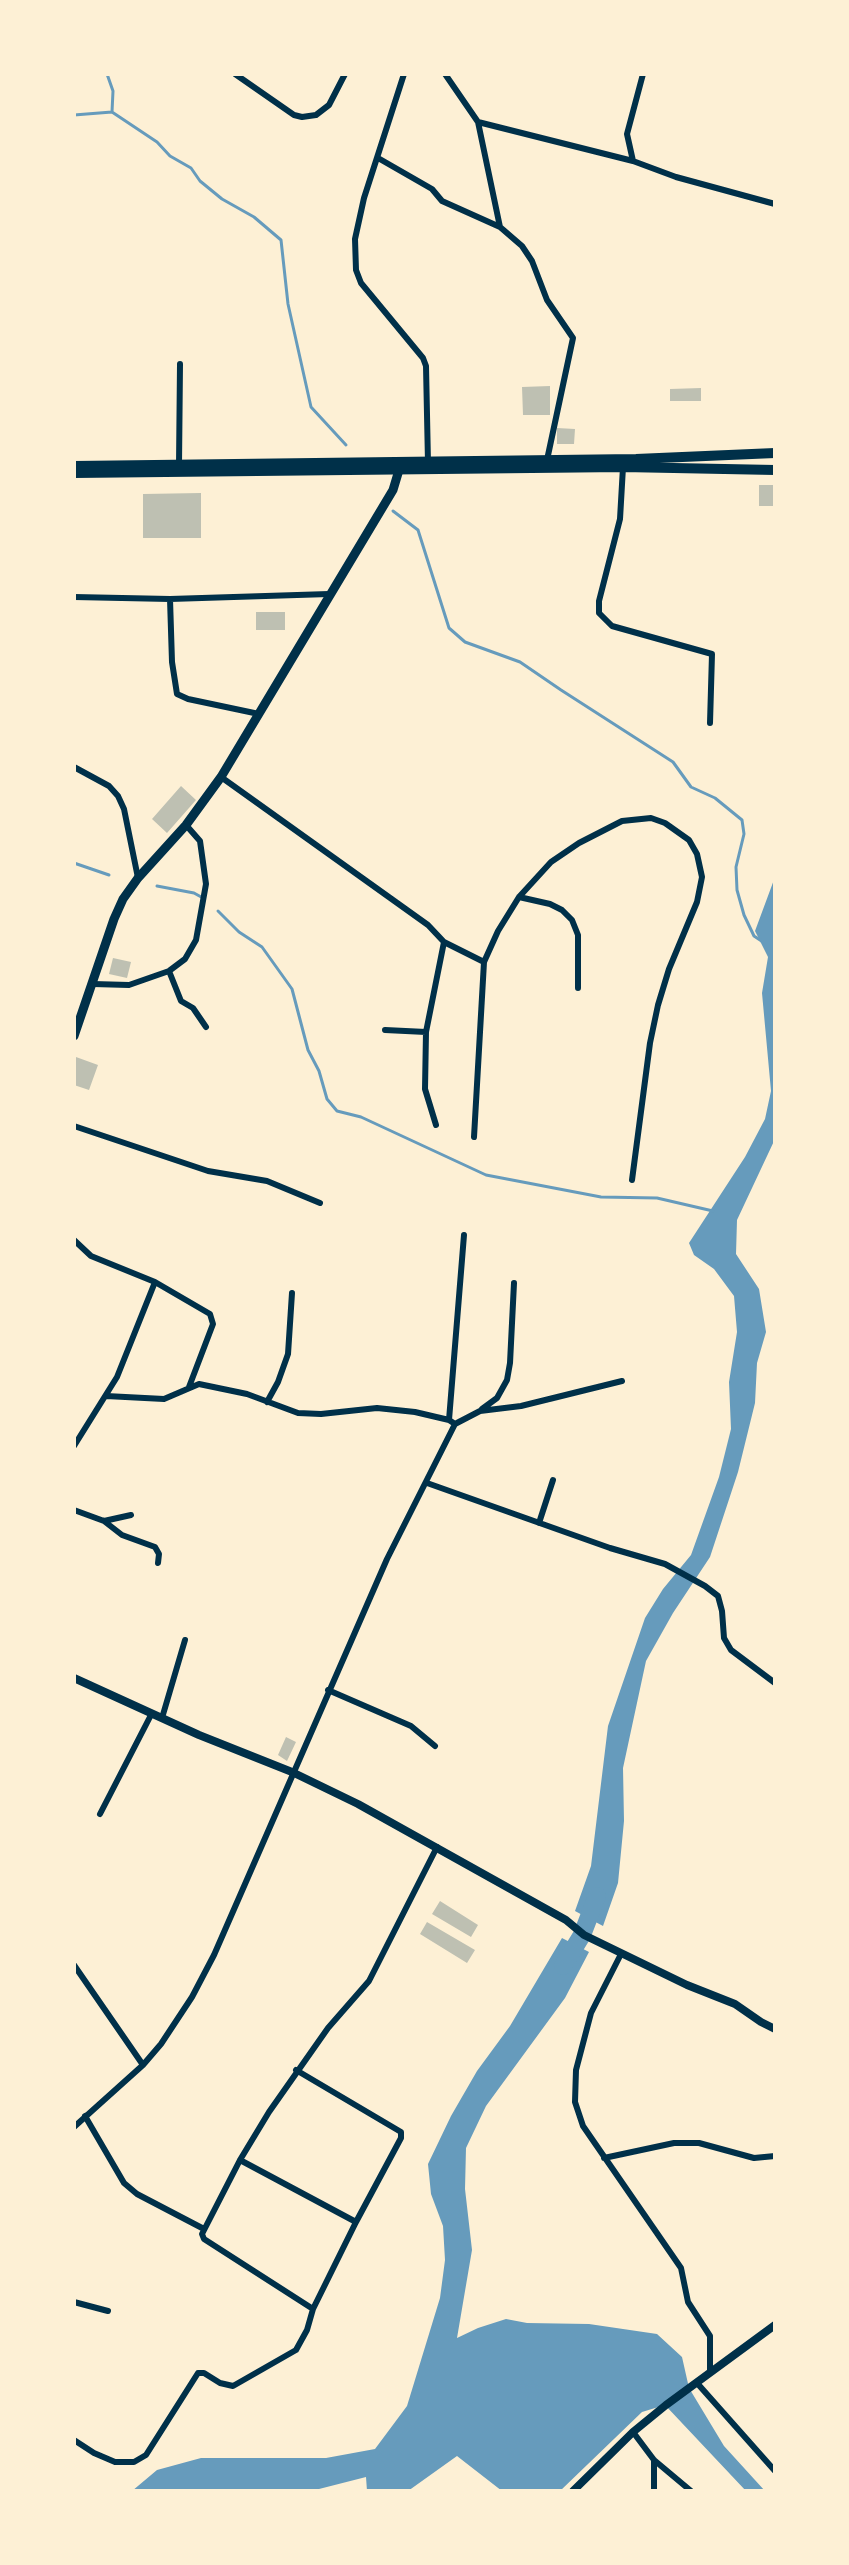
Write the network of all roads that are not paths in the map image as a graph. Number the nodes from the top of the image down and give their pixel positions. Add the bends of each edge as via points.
1 (235, 74) edge
2 (345, 74) edge
3 (404, 74) edge
4 (445, 74) edge
5 (643, 74) edge
6 (478, 122) junction
7 (378, 158) junction
8 (633, 161) junction
9 (775, 204) edge
10 (500, 227) junction
11 (180, 364) dead end
12 (775, 453) edge
13 (547, 460) junction
14 (428, 463) junction
15 (179, 465) junction
16 (74, 466) edge
17 (623, 467) junction
18 (399, 470) junction
19 (775, 470) edge
20 (74, 473) edge
21 (329, 594) junction
22 (74, 597) edge
23 (170, 599) junction
24 (259, 714) junction
25 (710, 723) dead end
26 (74, 767) edge
27 (221, 777) junction
28 (186, 825) junction
29 (138, 878) junction
30 (519, 897) junction
31 (444, 942) junction
32 (484, 962) junction
33 (169, 971) junction
34 (93, 984) junction
35 (578, 988) dead end
36 (206, 1027) dead end
37 (385, 1030) dead end
38 (426, 1032) junction
39 (74, 1034) edge
40 (436, 1125) dead end
41 (74, 1126) edge
42 (474, 1137) dead end
43 (632, 1180) dead end
44 (320, 1203) dead end
45 (464, 1235) dead end
46 (74, 1240) edge
47 (155, 1282) junction
48 (514, 1283) dead end
49 (292, 1293) dead end
50 (622, 1381) dead end
51 (187, 1390) junction
52 (106, 1396) junction
53 (267, 1402) junction
54 (480, 1411) junction
55 (452, 1422) junction
56 (74, 1446) edge
57 (553, 1480) dead end
58 (427, 1483) junction
59 (74, 1510) edge
60 (131, 1515) dead end
61 (104, 1521) junction
62 (539, 1523) junction
63 (158, 1563) dead end
64 (185, 1640) dead end
65 (74, 1678) edge
66 (775, 1683) edge
67 (328, 1690) junction
68 (152, 1713) junction
69 (162, 1718) junction
70 (435, 1746) dead end
71 (292, 1772) junction
72 (100, 1814) dead end
73 (437, 1847) junction
74 (621, 1954) junction
75 (74, 1965) edge
76 (775, 2029) edge
77 (143, 2065) junction
78 (296, 2070) junction
79 (85, 2116) junction
80 (74, 2127) edge
81 (775, 2156) edge
82 (604, 2158) junction
83 (240, 2160) junction
84 (356, 2222) junction
85 (204, 2229) junction
86 (74, 2302) edge
87 (313, 2309) junction
88 (108, 2311) dead end
89 (775, 2325) edge
90 (710, 2372) junction
91 (693, 2385) junction
92 (633, 2432) junction
93 (74, 2440) edge
94 (654, 2460) junction
95 (775, 2471) edge
96 (573, 2491) edge
97 (654, 2491) edge
98 (691, 2491) edge

1 - 2 street via 302,117 329,105
3 - 7 street
4 - 6 street
5 - 8 street via 627,134
6 - 8 street
6 - 10 street
7 - 10 street via 432,189 442,201
7 - 14 street via 355,239 356,270 426,366
8 - 9 street
10 - 13 street via 532,261 547,300 573,338
11 - 15 street
12 - 13 main road
13 - 14 main road
14 - 15 main road
15 - 16 main road
17 - 18 main road
17 - 19 main road
17 - 25 street via 620,519 599,613 612,626 712,654
18 - 20 main road
18 - 21 main road via 393,490
21 - 23 street
21 - 24 main road
22 - 23 street
23 - 24 street via 177,694
24 - 27 main road
26 - 29 street via 118,796
27 - 28 main road
27 - 31 street via 428,925
28 - 29 main road
28 - 33 street via 200,841 206,896 196,940 185,959
29 - 34 main road via 114,919
30 - 32 street
30 - 35 street via 550,904 572,920 578,935
30 - 43 street via 551,862 622,821 651,818 665,823 689,840 697,854 702,877 650,1043
31 - 32 street
31 - 38 street
32 - 42 street
33 - 34 street via 129,985
33 - 36 street via 181,1001
34 - 39 main road
37 - 38 street
38 - 40 street via 425,1089
41 - 44 street via 208,1171 267,1181
45 - 55 street
46 - 47 street via 91,1256
47 - 51 street via 210,1314 213,1324
47 - 52 street
48 - 54 street via 507,1380 497,1398
49 - 53 street via 288,1354
50 - 54 street
51 - 52 street via 164,1399
51 - 53 street via 199,1384
52 - 56 street
53 - 55 street via 298,1413 377,1408
54 - 55 street
55 - 58 street
57 - 62 street
58 - 62 street
58 - 67 street
59 - 61 street
60 - 61 street
61 - 63 street via 122,1535 155,1547
62 - 66 street via 665,1564 705,1586 718,1596 731,1650
64 - 69 street
65 - 68 street
67 - 70 street via 411,1726
67 - 71 street
68 - 69 street
68 - 72 street
69 - 71 street
71 - 73 street
71 - 77 street via 214,1955 184,2009
73 - 74 street
73 - 78 street via 369,1981
74 - 76 street via 735,2004
74 - 82 street via 591,2013 576,2070 575,2102
75 - 77 street
77 - 79 street
78 - 83 street
78 - 84 street via 401,2132
79 - 80 street
79 - 85 street via 124,2183
81 - 82 street via 754,2158 699,2143 674,2143
82 - 90 street via 681,2268 688,2302 710,2336
83 - 84 street
83 - 85 street
84 - 87 street
85 - 87 street via 204,2239
86 - 88 street
87 - 93 street via 296,2350 281,2361 233,2386 198,2373 146,2455 134,2462 115,2462
89 - 90 street
90 - 91 street
91 - 92 street
91 - 95 street
92 - 94 street
92 - 96 street
94 - 97 street
94 - 98 street

